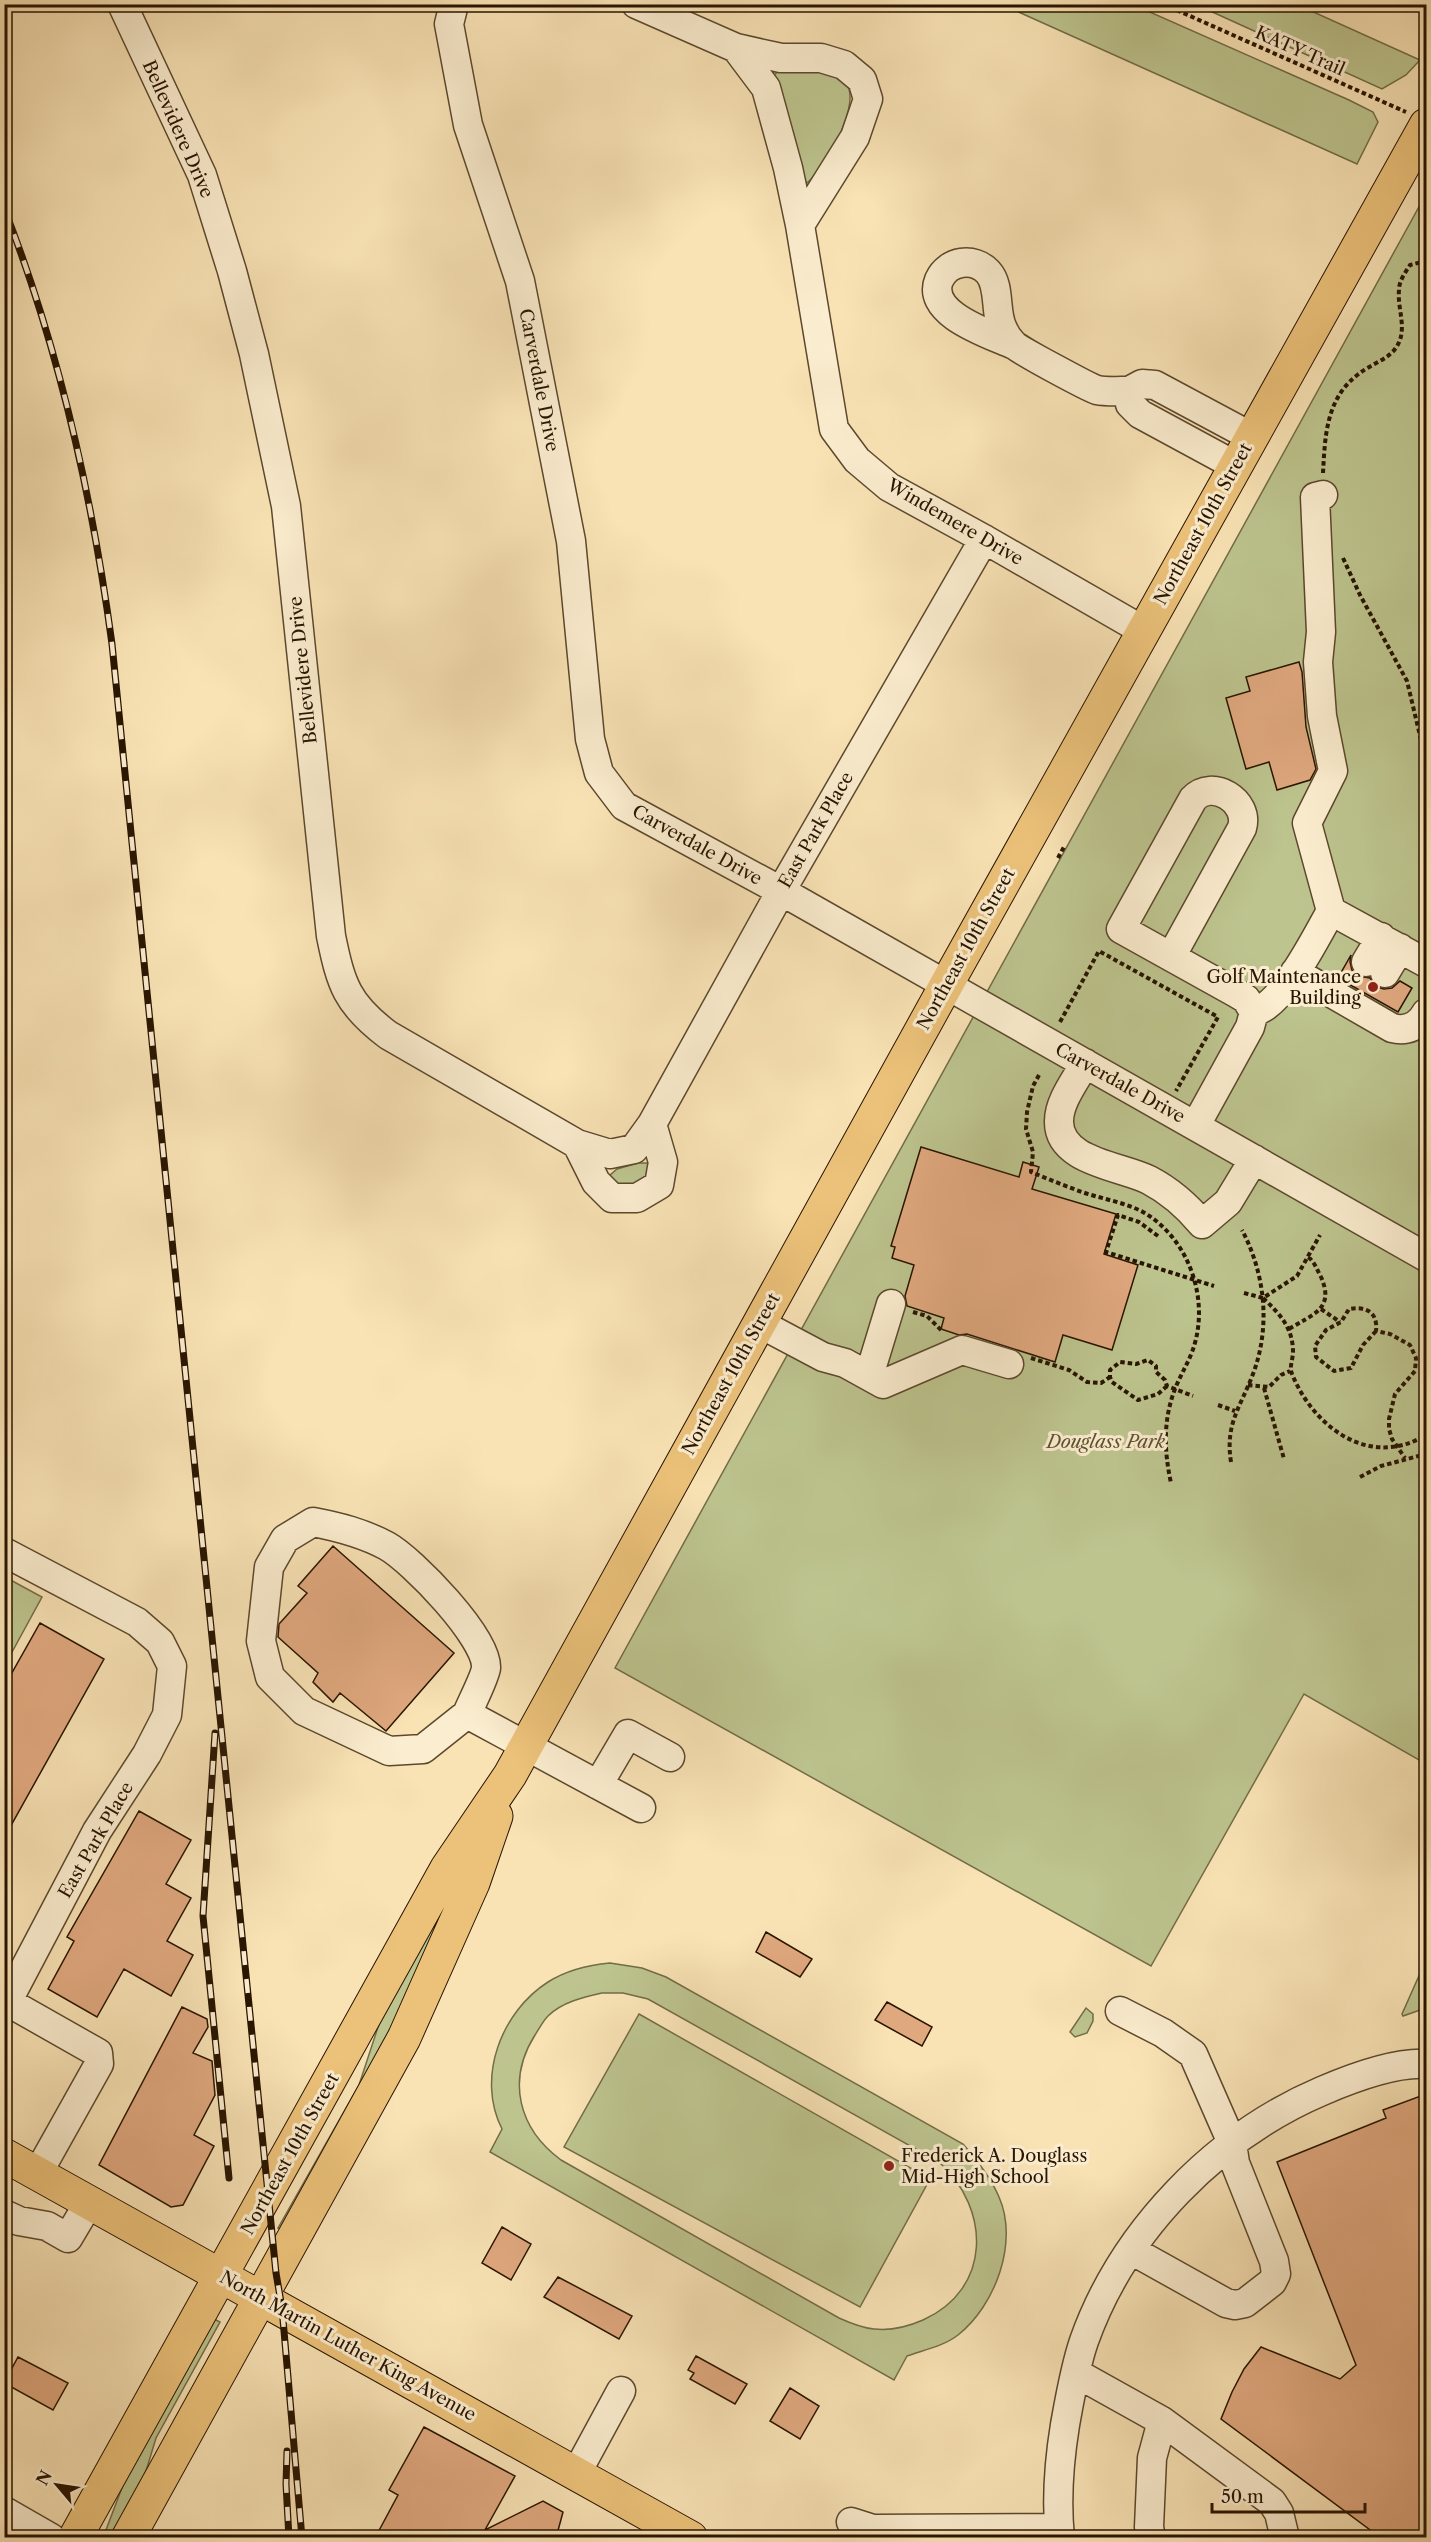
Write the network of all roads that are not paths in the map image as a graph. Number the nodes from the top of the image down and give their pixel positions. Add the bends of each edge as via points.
1 (122, 4) edge
2 (454, 4) edge
3 (636, 4) edge
4 (736, 48) junction
5 (1421, 121) edge
6 (800, 225) junction
7 (1014, 345) dead end
8 (1129, 391) junction
9 (1252, 437) junction
10 (1236, 466) junction
11 (1323, 495) road end
12 (984, 538) junction
13 (1144, 631) junction
14 (781, 891) junction
15 (1331, 911) junction
16 (1390, 942) junction
17 (1171, 957) junction
18 (1426, 963) edge
19 (1376, 967) dead end
20 (1295, 972) junction
21 (946, 985) junction
22 (1254, 1012) junction
23 (1426, 1013) edge
24 (1085, 1063) junction
25 (652, 1124) junction
26 (1196, 1125) junction
27 (578, 1144) junction
28 (1254, 1159) junction
29 (1426, 1257) edge
30 (891, 1304) dead end
31 (759, 1323) junction
32 (1009, 1364) dead end
33 (869, 1376) junction
34 (4, 1552) edge
35 (467, 1714) junction
36 (526, 1746) junction
37 (670, 1757) dead end
38 (510, 1775) junction
39 (598, 1785) junction
40 (640, 1808) dead end
41 (6, 2005) edge
42 (1120, 2011) dead end
43 (1426, 2064) edge
44 (1232, 2143) junction
45 (15, 2166) edge
46 (90, 2201) junction
47 (4, 2214) edge
48 (1131, 2250) junction
49 (223, 2275) junction
50 (262, 2297) junction
51 (1076, 2373) junction
52 (621, 2391) dead end
53 (1162, 2421) junction
54 (576, 2474) junction
55 (4, 2511) edge
56 (851, 2522) dead end
57 (1060, 2533) edge
58 (51, 2538) edge
59 (75, 2538) edge
60 (128, 2538) edge
61 (691, 2538) edge
62 (1152, 2538) edge
63 (1284, 2538) edge

1 - 27 street, Bellevidere Drive via 202,175 254,354 286,506 331,936 346,993 366,1018 388,1035
2 - 14 street, Carverdale Drive via 449,24 468,124 520,281 571,541 590,739 599,773 624,806
3 - 4 street, Windemere Drive
4 - 6 street, Windemere Drive via 766,88
4 - 6 street, Windemere Drive via 781,58 821,58 844,65 862,80 868,99 855,137
5 - 9 main road, Northeast 10th Street
6 - 12 street, Windemere Drive via 834,429 857,460 889,487
7 - 8 street via 1097,390
8 - 9 street via 1142,384 1155,385
8 - 10 street via 1130,404 1140,414
9 - 10 main road, Northeast 10th Street
10 - 13 main road, Northeast 10th Street
11 - 15 street via 1315,497 1321,632 1318,662 1322,716 1333,771 1307,823
12 - 13 street, Windemere Drive
12 - 14 street, East Park Place
13 - 21 main road, Northeast 10th Street
14 - 21 street, Carverdale Drive
14 - 25 street, East Park Place
15 - 16 street
15 - 20 street
16 - 18 street
16 - 19 street
17 - 17 street via 1121,929 1193,799 1204,791 1215,791 1238,803 1245,820
17 - 22 street via 1246,999
20 - 22 street via 1264,1010
20 - 23 street via 1392,1028 1415,1026
21 - 24 street, Carverdale Drive
21 - 31 main road, Northeast 10th Street
22 - 26 street via 1250,1027
24 - 26 street, Carverdale Drive
24 - 28 street via 1059,1119 1062,1137 1077,1152 1161,1186 1202,1224 1228,1202
25 - 27 street, East Park Place via 634,1149 609,1154
25 - 27 street via 663,1162 659,1185 637,1198 612,1198 596,1182
26 - 28 street, Carverdale Drive
28 - 29 street, Carverdale Drive
30 - 33 street
31 - 33 street
31 - 36 main road, Northeast 10th Street
32 - 33 street via 962,1350 882,1384
34 - 41 street, East Park Place via 137,1622 160,1642 172,1666 167,1715 147,1754 97,1831
35 - 35 street via 423,1749 389,1751 304,1711 270,1677 261,1641 269,1567 285,1539 313,1522 345,1528 388,1547 434,1586 478,1642 486,1667
35 - 36 street
36 - 38 main road, Northeast 10th Street
36 - 39 street
37 - 39 street via 628,1734
38 - 49 main road, Northeast 10th Street via 447,1868
38 - 50 main road, Northeast 10th Street via 473,1883 404,2038
39 - 40 street
41 - 45 street via 98,2053 99,2064
42 - 44 street via 1193,2054
43 - 44 street via 1385,2069 1336,2085 1295,2103
44 - 48 street via 1172,2198
44 - 48 street via 1235,2163 1274,2261 1276,2274 1272,2282 1235,2306
45 - 46 main road, North Martin Luther King Avenue
46 - 47 street via 68,2238 47,2226 19,2222
46 - 49 main road, North Martin Luther King Avenue
48 - 51 street via 1089,2330
49 - 50 main road, North Martin Luther King Avenue
49 - 59 main road, Northeast 10th Street
50 - 54 main road, North Martin Luther King Avenue
50 - 60 main road, Northeast 10th Street
51 - 53 street
51 - 57 street via 1059,2463
52 - 54 street
53 - 62 street via 1152,2458
53 - 63 street via 1272,2502 1279,2513
54 - 61 main road, North Martin Luther King Avenue
55 - 58 street
56 - 57 street via 873,2529

